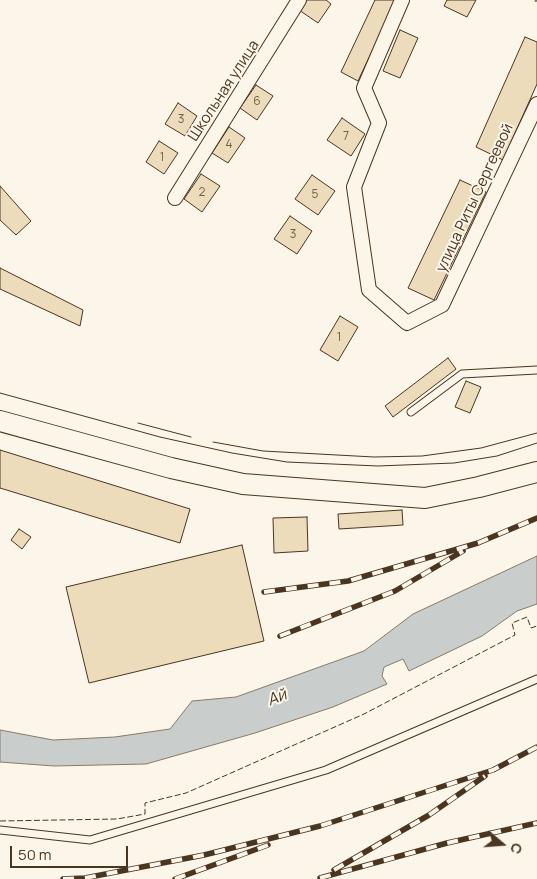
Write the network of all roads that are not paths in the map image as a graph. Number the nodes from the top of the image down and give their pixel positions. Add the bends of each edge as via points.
1 (299, 0) edge
2 (402, 0) edge
3 (537, 104) edge
4 (175, 198) dead end
5 (537, 370) edge
6 (411, 412) dead end
7 (0, 421) edge
8 (537, 472) edge
9 (537, 679) edge
10 (0, 830) edge

1 - 4 street, Школьная улица
2 - 3 street, улица Риты Сергеевой via 364,88 379,123 354,187 369,290 407,323 442,305
5 - 6 lane via 462,374
7 - 8 main road via 171,468 243,484 425,498
9 - 10 lane via 326,770 90,840

